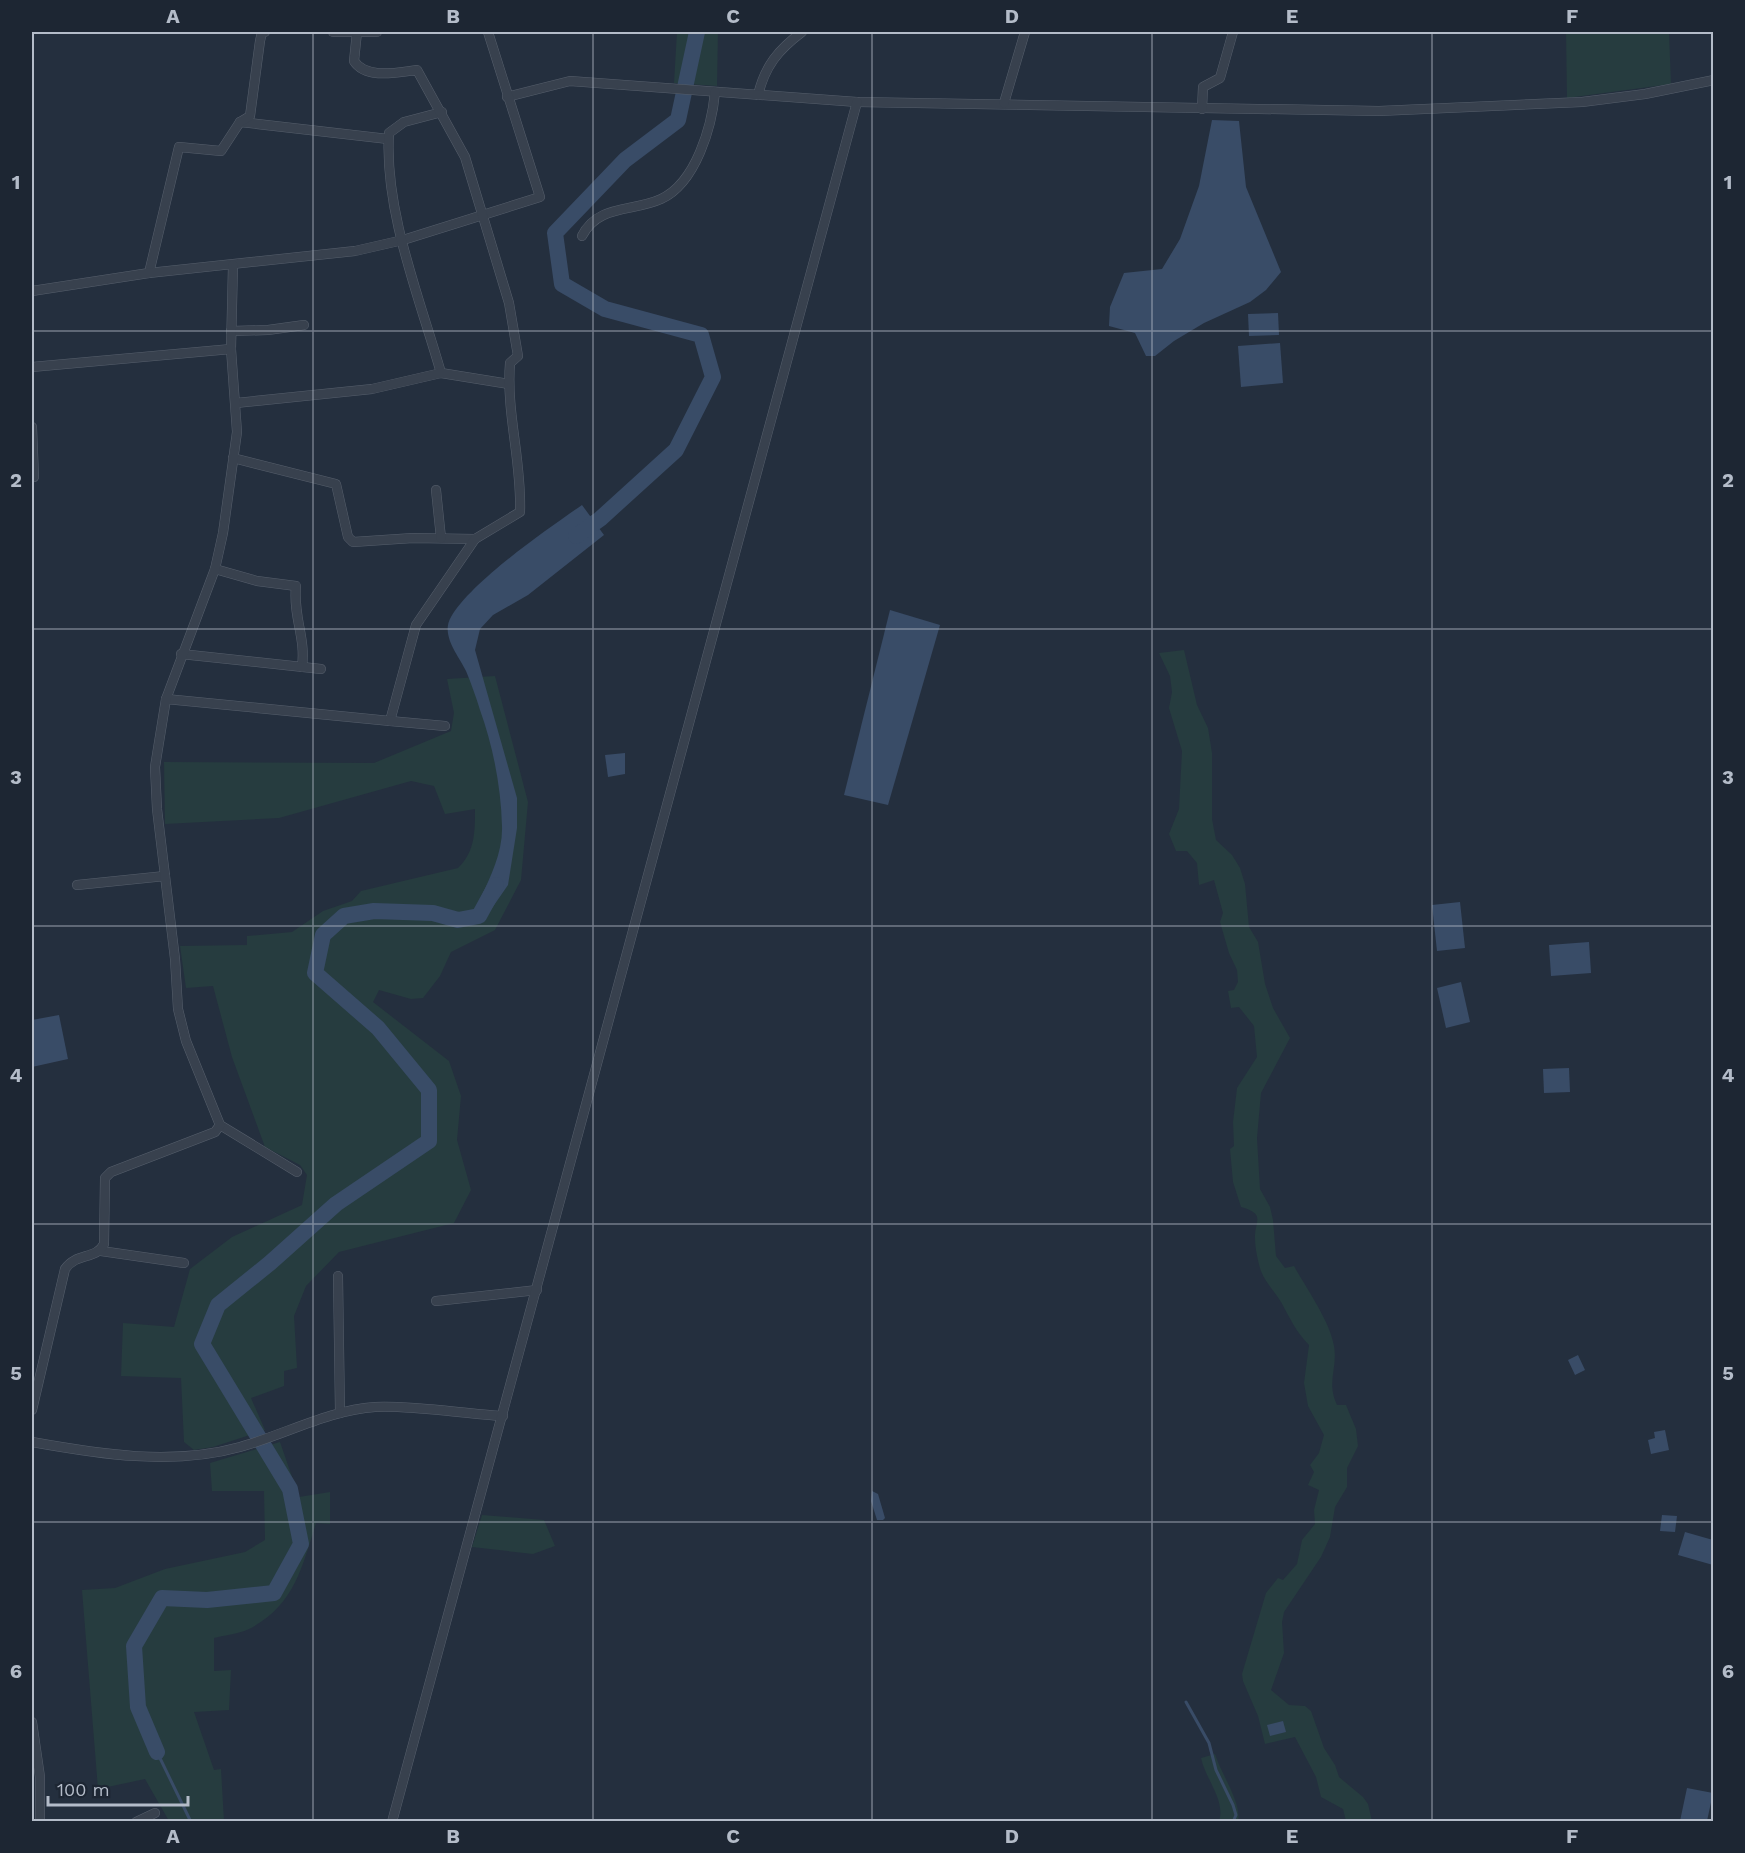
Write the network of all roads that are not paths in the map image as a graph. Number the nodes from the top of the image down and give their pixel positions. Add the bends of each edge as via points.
1 (265, 32) edge
2 (333, 32) edge
3 (357, 32) edge
4 (378, 32) edge
5 (488, 32) edge
6 (802, 32) edge
7 (1025, 32) edge
8 (1233, 32) edge
9 (1713, 80) edge
10 (715, 92) junction
11 (758, 95) junction
12 (507, 97) junction
13 (857, 102) junction
14 (1004, 104) junction
15 (1202, 109) junction
16 (442, 112) junction
17 (240, 122) junction
18 (388, 139) junction
19 (484, 214) junction
20 (582, 236) dead end
21 (403, 240) junction
22 (233, 265) junction
23 (149, 273) junction
24 (32, 291) edge
25 (304, 325) dead end
26 (231, 331) junction
27 (231, 349) junction
28 (32, 367) edge
29 (441, 373) junction
30 (508, 384) junction
31 (236, 403) junction
32 (32, 427) edge
33 (233, 458) junction
34 (34, 477) dead end
35 (436, 490) dead end
36 (441, 538) junction
37 (476, 539) junction
38 (215, 570) junction
39 (181, 654) junction
40 (302, 667) junction
41 (321, 669) dead end
42 (166, 699) junction
43 (390, 721) junction
44 (445, 726) dead end
45 (165, 876) junction
46 (77, 885) dead end
47 (220, 1125) junction
48 (297, 1172) dead end
49 (101, 1251) junction
50 (184, 1263) dead end
51 (338, 1276) dead end
52 (537, 1290) junction
53 (436, 1300) dead end
54 (32, 1410) edge
55 (340, 1413) junction
56 (502, 1416) junction
57 (32, 1442) edge
58 (32, 1722) edge
59 (155, 1813) dead end
60 (40, 1821) edge
61 (136, 1821) edge
62 (392, 1821) edge

1 - 17 street via 260,41 250,116
2 - 3 street
3 - 4 street
3 - 16 street via 357,65 373,72 417,70
5 - 12 street
6 - 11 street via 776,54 762,78
7 - 14 street
8 - 15 street via 1220,78 1203,87
9 - 15 street via 1645,94 1552,104 1379,111
10 - 11 street
10 - 12 street via 570,81
10 - 20 street via 707,141 682,181 663,198 601,215 587,224
11 - 13 street
12 - 19 street via 540,197
13 - 14 street
13 - 52 street
14 - 15 street
16 - 18 street via 404,122 388,133
16 - 19 street via 465,157
17 - 18 street
17 - 23 street via 221,151 179,147
18 - 21 street via 391,187
19 - 21 street
19 - 30 street via 509,303 518,356 510,363
21 - 22 street via 355,251
21 - 29 street
22 - 23 street
22 - 26 street
23 - 24 street
25 - 26 street
26 - 27 street
27 - 28 street
27 - 31 street
29 - 30 street
29 - 31 street via 372,389
30 - 37 street via 521,487 520,512
31 - 33 street
32 - 34 street
33 - 36 street via 336,484 348,537 353,542
33 - 38 street
35 - 36 street
36 - 37 street
37 - 43 street via 416,625
38 - 39 street
38 - 40 street via 296,586 295,615 305,646
39 - 40 street
39 - 42 street
40 - 41 street
42 - 43 street
42 - 45 street via 155,767
43 - 44 street
45 - 46 street
45 - 47 street via 178,1009 186,1041
47 - 48 street
47 - 49 street via 215,1132 111,1172 104,1184
49 - 50 street
49 - 54 street via 78,1257 65,1269
51 - 55 street
52 - 53 street
52 - 56 street
55 - 56 street via 375,1407
55 - 57 street via 211,1454 128,1455
56 - 62 street
58 - 60 street via 39,1767
59 - 61 street

